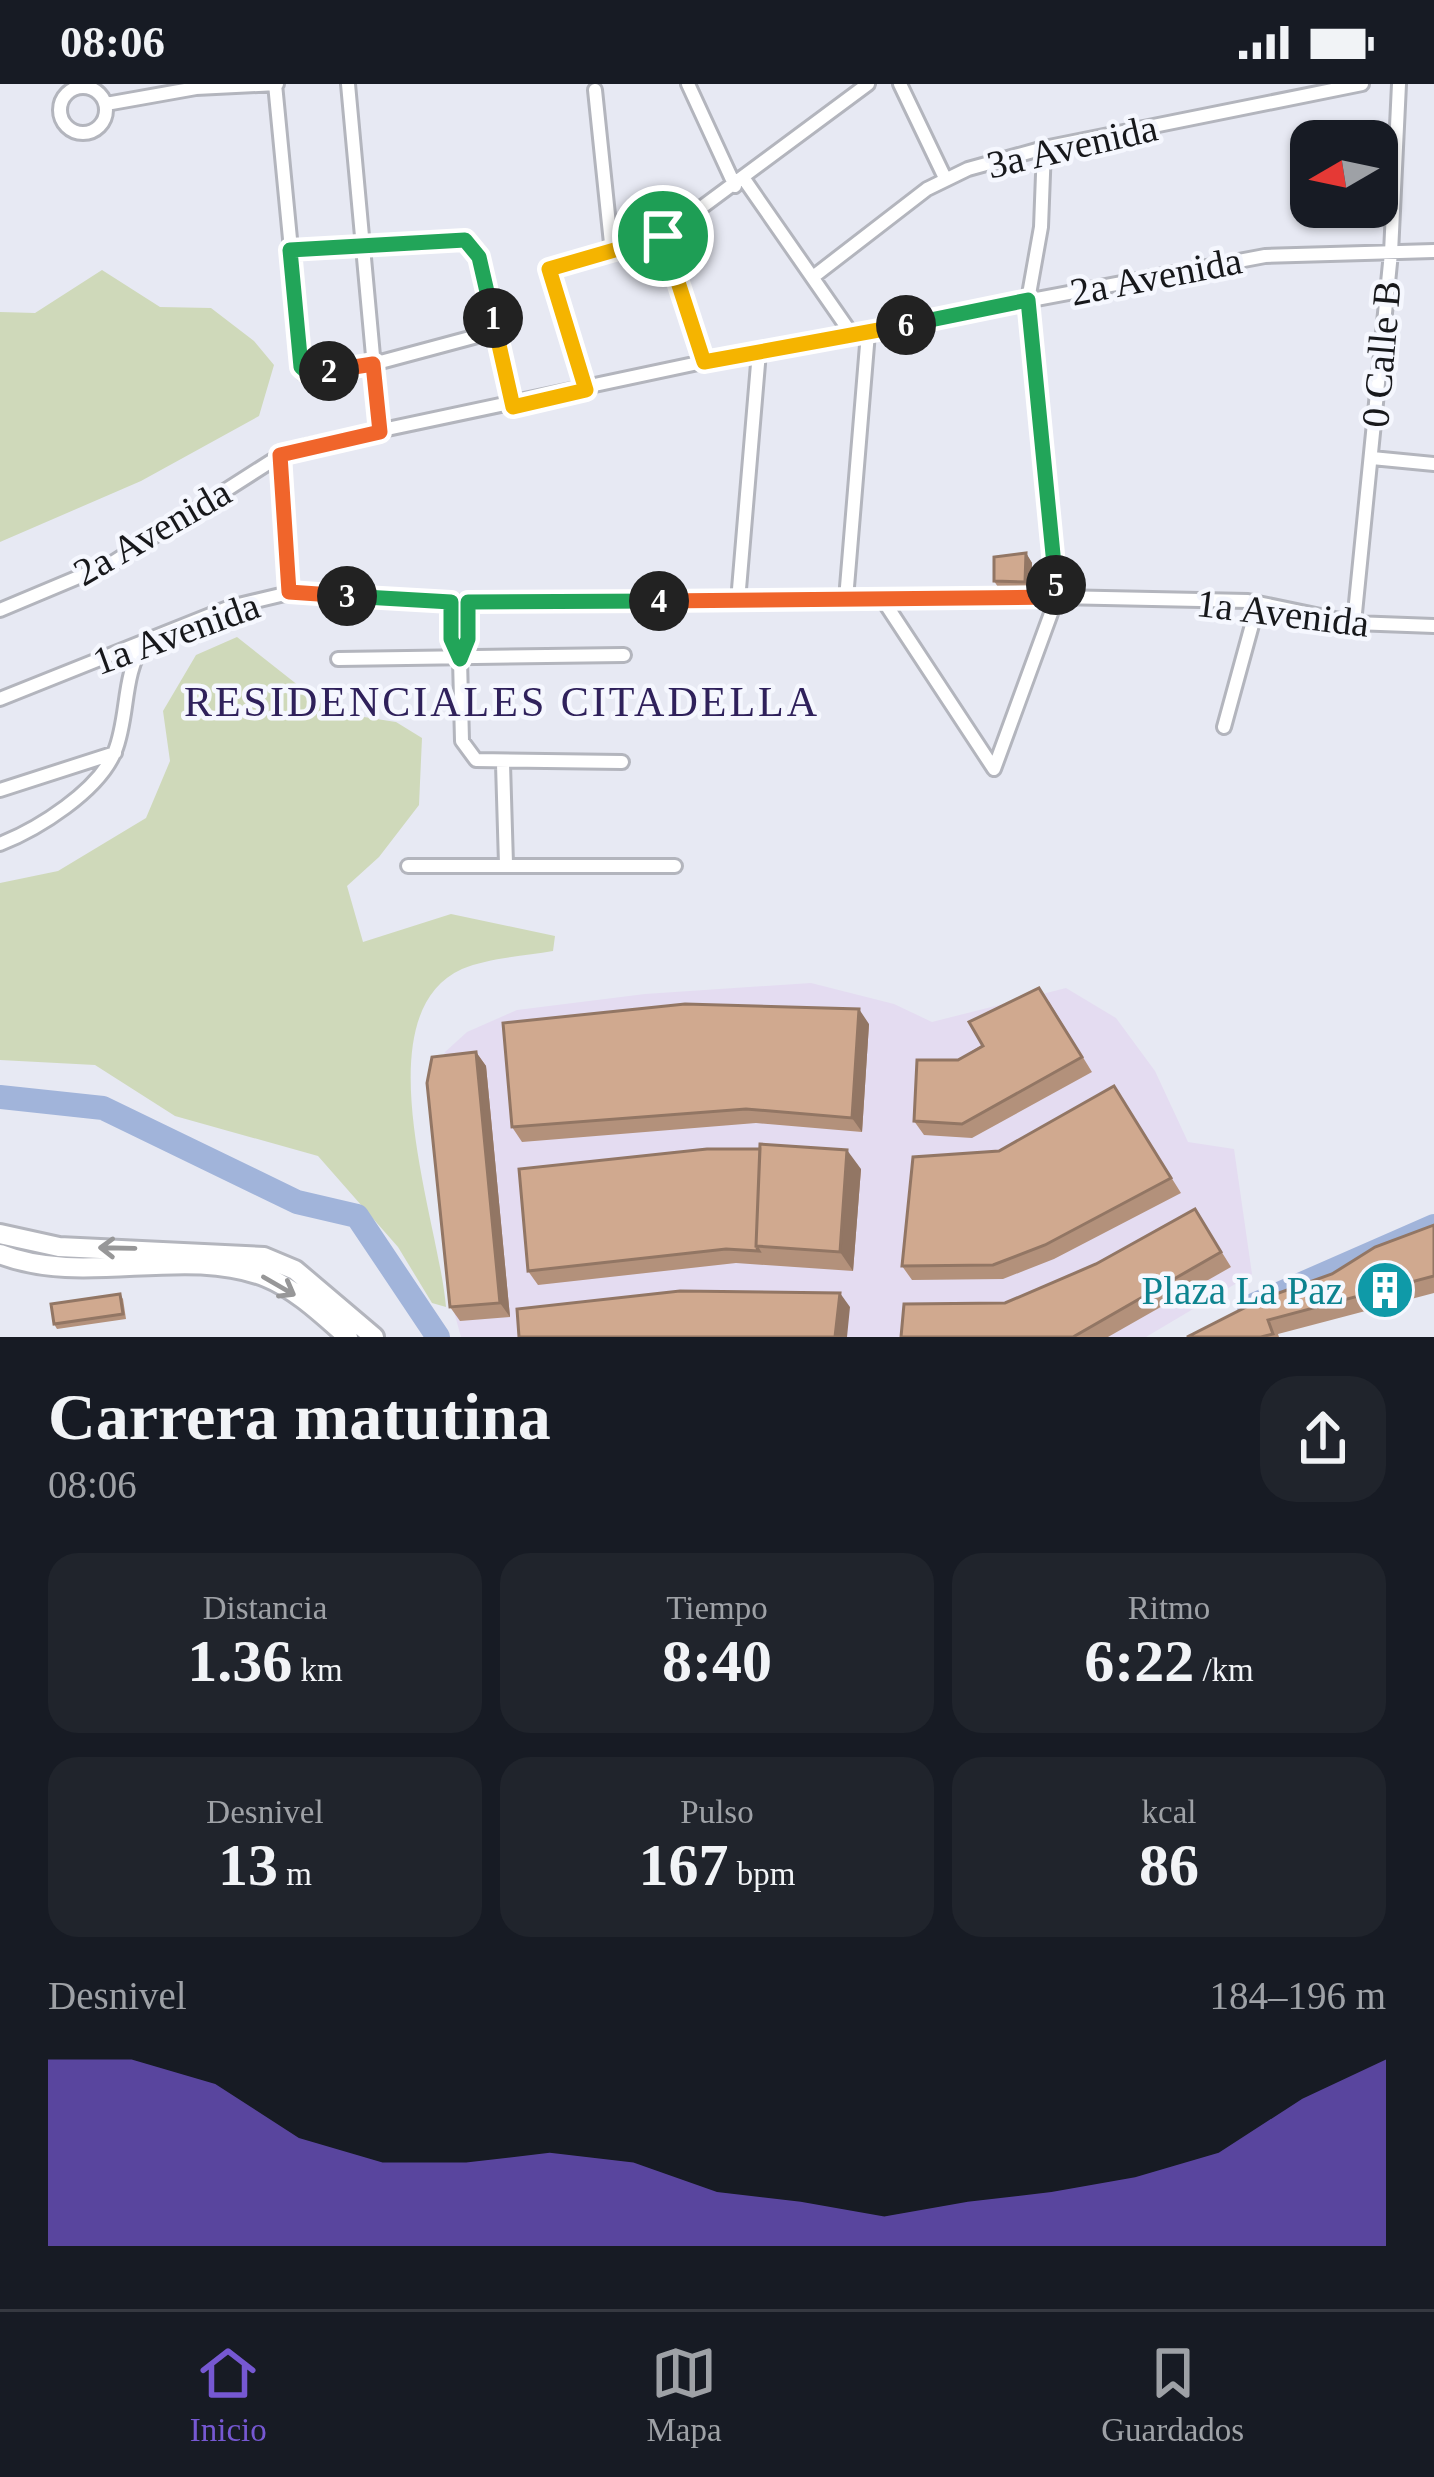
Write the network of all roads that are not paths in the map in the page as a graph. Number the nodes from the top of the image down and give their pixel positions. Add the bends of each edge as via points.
1 (276, 84) edge
2 (348, 84) edge
3 (688, 84) edge
4 (868, 84) edge
5 (900, 84) edge
6 (1362, 84) edge
7 (1399, 84) edge
8 (595, 90) dead end
9 (106, 104) dead end
10 (1045, 148) junction
11 (945, 178) junction
12 (739, 183) junction
13 (663, 236) junction
14 (362, 245) junction
15 (290, 250) junction
16 (1434, 251) edge
17 (613, 253) junction
18 (1391, 253) junction
19 (813, 278) junction
20 (1028, 300) junction
21 (496, 331) junction
22 (868, 333) junction
23 (853, 336) junction
24 (759, 352) junction
25 (704, 362) junction
26 (373, 364) junction
27 (586, 390) junction
28 (513, 407) junction
29 (380, 432) junction
30 (280, 455) junction
31 (1372, 458) junction
32 (1434, 464) edge
33 (289, 592) junction
34 (1057, 597) junction
35 (880, 598) junction
36 (846, 599) junction
37 (737, 601) junction
38 (451, 602) junction
39 (468, 602) junction
40 (1258, 603) junction
41 (0, 610) edge
42 (1354, 623) junction
43 (1434, 626) edge
44 (145, 643) junction
45 (624, 655) dead end
46 (338, 658) dead end
47 (460, 659) junction
48 (0, 699) edge
49 (1224, 727) dead end
50 (115, 753) junction
51 (622, 762) dead end
52 (503, 764) junction
53 (0, 790) edge
54 (0, 844) edge
55 (506, 864) junction
56 (408, 866) dead end
57 (675, 866) dead end
58 (0, 1234) edge
59 (0, 1254) edge
60 (348, 1337) edge
61 (374, 1337) edge

1 - 9 street
1 - 15 street
2 - 14 street
3 - 12 street
4 - 12 street
5 - 11 street
6 - 10 street, 3a Avenida
7 - 18 street, 0 Calle B
8 - 17 street
10 - 11 street, 3a Avenida
10 - 20 street
11 - 19 street, 3a Avenida
12 - 13 street
12 - 19 street
13 - 17 street
13 - 25 street
14 - 15 street
14 - 21 street via 465,240 479,257
14 - 26 street
15 - 26 street via 303,373
16 - 18 street, 2a Avenida
17 - 27 street via 549,269
18 - 20 street, 2a Avenida via 1265,256
18 - 31 street, 0 Calle B
19 - 23 street
20 - 22 street, 2a Avenida
20 - 34 street
21 - 26 street
21 - 28 street
22 - 23 street, 2a Avenida
22 - 36 street
23 - 24 street, 2a Avenida
24 - 25 street, 2a Avenida
24 - 37 street
25 - 27 street, 2a Avenida
26 - 29 street
27 - 28 street, 2a Avenida
28 - 29 street, 2a Avenida
29 - 30 street, 2a Avenida
30 - 33 street
30 - 41 street, 2a Avenida via 112,563
31 - 32 street
31 - 42 street, 0 Calle B
33 - 38 street, 1a Avenida
33 - 44 street, 1a Avenida
34 - 35 street, 1a Avenida
34 - 35 street via 994,770
34 - 40 street, 1a Avenida
35 - 36 street, 1a Avenida
36 - 37 street, 1a Avenida
37 - 39 street, 1a Avenida
38 - 39 street, 1a Avenida
38 - 47 street
39 - 47 street
40 - 42 street, 1a Avenida
40 - 49 street
42 - 43 street, 1a Avenida
44 - 48 street, 1a Avenida
44 - 50 street
45 - 47 street
46 - 47 street
47 - 52 street via 462,741 476,760
50 - 53 street
50 - 54 street via 68,803
51 - 52 street
52 - 55 street
55 - 56 street
55 - 57 street
61 -> 58 main road via 295,1270 264,1257 59,1247
59 -> 60 main road via 53,1265 248,1272 286,1288

